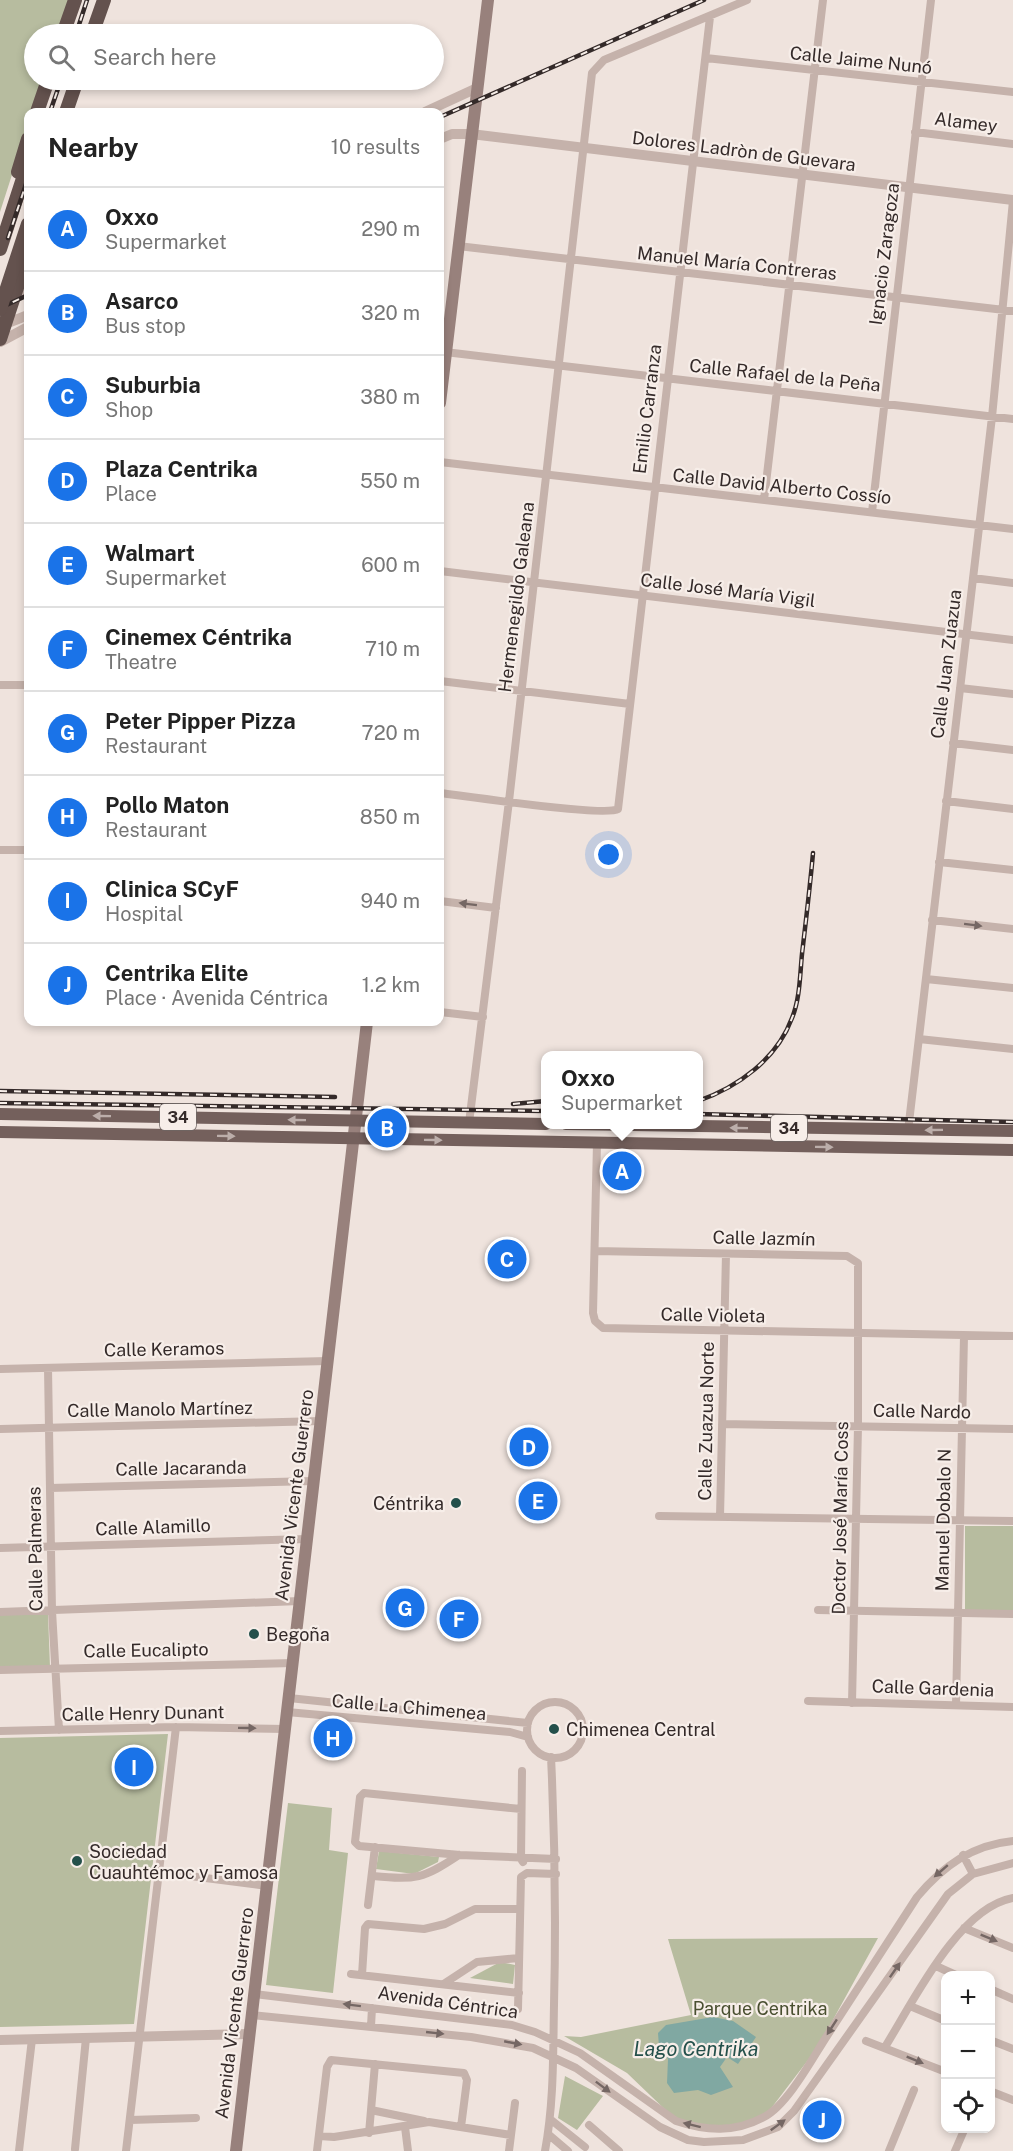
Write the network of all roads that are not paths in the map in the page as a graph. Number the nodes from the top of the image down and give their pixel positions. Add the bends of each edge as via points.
1 (75, 0) edge
2 (82, 0) edge
3 (488, 0) edge
4 (747, 0) edge
5 (823, 0) edge
6 (930, 0) edge
7 (102, 6) edge
8 (710, 16) junction
9 (67, 24) edge
10 (74, 24) edge
11 (96, 24) edge
12 (101, 24) edge
13 (706, 58) junction
14 (814, 72) junction
15 (920, 83) junction
16 (477, 88) junction
17 (45, 90) edge
18 (53, 90) edge
19 (74, 90) edge
20 (82, 90) edge
21 (1013, 92) edge
22 (38, 108) edge
23 (46, 108) edge
24 (67, 108) edge
25 (76, 108) edge
26 (434, 108) edge
27 (915, 132) junction
28 (471, 134) junction
29 (444, 137) edge
30 (1013, 144) edge
31 (583, 148) junction
32 (24, 151) edge
33 (693, 162) junction
34 (24, 175) edge
35 (801, 176) junction
36 (909, 188) junction
37 (1013, 201) edge
38 (0, 225) edge
39 (24, 236) edge
40 (458, 246) junction
41 (0, 249) edge
42 (571, 260) junction
43 (24, 267) edge
44 (680, 273) junction
45 (788, 285) junction
46 (24, 291) edge
47 (15, 295) junction
48 (895, 297) junction
49 (0, 302) edge
50 (0, 309) edge
51 (1002, 310) junction
52 (1013, 311) edge
53 (24, 316) edge
54 (2, 324) edge
55 (24, 329) edge
56 (0, 341) edge
57 (445, 352) junction
58 (444, 362) edge
59 (559, 366) junction
60 (667, 379) junction
61 (776, 391) junction
62 (884, 403) junction
63 (992, 417) junction
64 (1013, 419) edge
65 (444, 462) edge
66 (547, 475) junction
67 (655, 488) junction
68 (764, 500) junction
69 (872, 512) junction
70 (979, 525) junction
71 (1013, 529) edge
72 (444, 572) edge
73 (973, 578) junction
74 (534, 583) junction
75 (1013, 583) edge
76 (642, 596) junction
77 (967, 634) junction
78 (1013, 640) edge
79 (444, 682) edge
80 (0, 685) edge
81 (24, 685) edge
82 (960, 688) junction
83 (522, 692) junction
84 (1013, 694) edge
85 (630, 704) junction
86 (953, 743) junction
87 (1013, 750) edge
88 (444, 793) edge
89 (509, 801) junction
90 (946, 801) junction
91 (1013, 809) edge
92 (0, 850) edge
93 (24, 850) edge
94 (939, 862) junction
95 (1013, 870) edge
96 (444, 902) edge
97 (496, 908) junction
98 (932, 920) junction
99 (1013, 929) edge
100 (926, 979) junction
101 (1013, 988) edge
102 (444, 1012) edge
103 (483, 1017) junction
104 (368, 1026) edge
105 (919, 1039) junction
106 (1013, 1049) edge
107 (0, 1114) edge
108 (356, 1121) junction
109 (470, 1123) junction
110 (541, 1124) edge
111 (703, 1127) edge
112 (974, 1130) junction
113 (908, 1131) junction
114 (1013, 1131) edge
115 (0, 1132) edge
116 (354, 1138) junction
117 (597, 1143) junction
118 (976, 1150) junction
119 (1013, 1150) edge
120 (595, 1251) junction
121 (726, 1254) junction
122 (724, 1331) junction
123 (860, 1334) junction
124 (964, 1336) junction
125 (1013, 1336) edge
126 (328, 1361) junction
127 (48, 1368) junction
128 (0, 1369) edge
129 (321, 1421) junction
130 (722, 1424) junction
131 (858, 1426) junction
132 (48, 1428) junction
133 (962, 1428) junction
134 (0, 1429) edge
135 (1013, 1429) edge
136 (314, 1481) junction
137 (50, 1488) junction
138 (659, 1516) dead end
139 (720, 1517) junction
140 (856, 1519) junction
141 (960, 1520) junction
142 (1013, 1521) edge
143 (307, 1539) junction
144 (51, 1546) junction
145 (0, 1548) edge
146 (300, 1601) junction
147 (818, 1610) dead end
148 (52, 1611) junction
149 (854, 1611) junction
150 (0, 1612) edge
151 (958, 1613) junction
152 (1013, 1614) edge
153 (292, 1663) junction
154 (56, 1669) junction
155 (0, 1670) edge
156 (289, 1698) junction
157 (808, 1701) dead end
158 (852, 1702) junction
159 (956, 1705) junction
160 (1013, 1707) edge
161 (287, 1712) junction
162 (528, 1723) junction
163 (176, 1727) junction
164 (286, 1728) junction
165 (59, 1730) junction
166 (0, 1731) edge
167 (528, 1737) junction
168 (551, 1757) junction
169 (522, 1770) dead end
170 (521, 1809) junction
171 (1013, 1841) edge
172 (375, 1847) junction
173 (460, 1855) junction
174 (963, 1855) junction
175 (520, 1858) junction
176 (556, 1861) junction
177 (1013, 1863) edge
178 (159, 1872) junction
179 (556, 1874) junction
180 (973, 1874) junction
181 (373, 1876) junction
182 (267, 1886) junction
183 (1012, 1898) edge
184 (368, 1905) dead end
185 (520, 1909) junction
186 (964, 1928) junction
187 (1013, 1948) edge
188 (519, 1958) junction
189 (936, 1966) junction
190 (947, 1971) edge
191 (351, 1974) dead end
192 (362, 1975) junction
193 (446, 1983) junction
194 (995, 1991) edge
195 (254, 1994) junction
196 (519, 1994) junction
197 (1013, 1999) edge
198 (910, 2006) junction
199 (372, 2008) junction
200 (518, 2009) dead end
201 (251, 2015) junction
202 (941, 2019) edge
203 (371, 2026) junction
204 (249, 2034) junction
205 (139, 2037) junction
206 (86, 2038) junction
207 (32, 2039) junction
208 (0, 2040) edge
209 (554, 2040) junction
210 (866, 2041) dead end
211 (995, 2042) edge
212 (885, 2047) junction
213 (819, 2048) junction
214 (1013, 2049) edge
215 (553, 2057) junction
216 (833, 2057) junction
217 (375, 2064) junction
218 (941, 2070) edge
219 (914, 2090) dead end
220 (995, 2093) edge
221 (1013, 2100) edge
222 (515, 2103) dead end
223 (371, 2110) junction
224 (196, 2118) dead end
225 (550, 2119) junction
226 (130, 2120) junction
227 (429, 2122) junction
228 (589, 2125) dead end
229 (405, 2127) junction
230 (461, 2127) junction
231 (369, 2133) junction
232 (598, 2133) junction
233 (963, 2133) edge
234 (548, 2134) junction
235 (511, 2135) junction
236 (319, 2136) junction
237 (75, 2149) dead end
238 (584, 2149) edge
239 (19, 2151) edge
240 (126, 2151) edge
241 (236, 2151) edge
242 (317, 2151) edge
243 (408, 2151) edge
244 (509, 2151) edge
245 (545, 2151) edge
246 (568, 2151) edge
247 (619, 2151) edge
248 (889, 2151) edge
249 (956, 2151) edge

1 - 9 highway
2 - 10 highway
3 - 16 main road
4 - 8 street
5 - 14 street
6 - 15 street, Ignacio Zaragoza
7 - 11 highway
7 - 12 highway
8 - 13 street, Emilio Carranza
8 - 31 street, Hermenegildo Galeana via 604,60 592,73
13 - 14 street, Calle Jaime Nunó
13 - 33 street, Emilio Carranza
14 - 15 street, Calle Jaime Nunó
14 - 35 street
15 - 21 street, Calle Jaime Nunó
15 - 27 street, Ignacio Zaragoza
16 - 26 street
16 - 28 main road
17 - 22 highway
18 - 23 highway
19 - 24 highway
20 - 25 highway
27 - 30 street, Alamey
27 - 36 street, Ignacio Zaragoza
28 - 29 street, Dolores Ladròn de Guevara
28 - 31 street, Dolores Ladròn de Guevara
28 - 40 main road
31 - 33 street, Dolores Ladròn de Guevara
31 - 42 street, Hermenegildo Galeana
32 - 38 highway
33 - 35 street, Dolores Ladròn de Guevara
33 - 44 street, Emilio Carranza
34 - 41 highway
35 - 36 street, Dolores Ladròn de Guevara
35 - 45 street
36 - 37 street, Dolores Ladròn de Guevara
36 - 48 street, Ignacio Zaragoza
37 - 51 street, Calle Juan Zuazua
39 - 50 highway, bridge
40 - 42 street, Manuel María Contreras
40 - 57 main road
42 - 44 street, Manuel María Contreras
42 - 59 street, Hermenegildo Galeana
43 - 47 highway
44 - 45 street, Manuel María Contreras
44 - 60 street, Emilio Carranza
45 - 48 street, Manuel María Contreras
45 - 61 street
46 - 47 street
47 - 49 street
47 - 54 highway
48 - 51 street, Manuel María Contreras
48 - 62 street, Ignacio Zaragoza
51 - 52 street, Manuel María Contreras
51 - 63 street, Calle Juan Zuazua
53 - 54 street
54 - 56 highway
55 - 56 street
57 - 58 main road
57 - 59 street, Calle Rafael de la Peña
59 - 60 street, Calle Rafael de la Peña
59 - 66 street, Hermenegildo Galeana
60 - 61 street, Calle Rafael de la Peña
60 - 67 street, Emilio Carranza
61 - 62 street, Calle Rafael de la Peña
61 - 68 street
62 - 63 street, Calle Rafael de la Peña
62 - 69 street, Ignacio Zaragoza
63 - 64 street, Calle Rafael de la Peña
63 - 70 street, Calle Juan Zuazua
65 - 66 street, Calle David Alberto Cossío
66 - 67 street, Calle David Alberto Cossío
66 - 74 street, Hermenegildo Galeana
67 - 68 street, Calle David Alberto Cossío
67 - 76 street, Emilio Carranza
68 - 69 street, Calle David Alberto Cossío
69 - 70 street, Calle David Alberto Cossío
70 - 71 street, Calle David Alberto Cossío
70 - 73 street, Calle Juan Zuazua
72 - 74 street, Calle José María Vigil
73 - 75 street
73 - 77 street, Calle Juan Zuazua
74 - 76 street, Calle José María Vigil
74 - 83 street, Hermenegildo Galeana
76 - 77 street, Calle José María Vigil
76 - 85 street, Emilio Carranza
77 - 78 street, Calle José María Vigil
77 - 82 street, Calle Juan Zuazua
79 - 83 street
80 - 81 street
82 - 84 street
82 - 86 street, Calle Juan Zuazua
83 - 85 street
83 - 89 street, Hermenegildo Galeana
85 - 89 street, Emilio Carranza via 619,805 613,812
86 - 87 street
86 - 90 street, Calle Juan Zuazua
88 - 89 street
89 - 97 street, Hermenegildo Galeana
90 - 91 street
90 - 94 street, Calle Juan Zuazua
92 - 93 street
94 - 95 street
94 - 98 street, Calle Juan Zuazua
97 -> 96 street
97 - 103 street, Hermenegildo Galeana
98 -> 99 street
98 - 100 street, Calle Juan Zuazua
100 - 101 street
100 - 105 street, Calle Juan Zuazua
102 - 103 street
103 - 109 street, Hermenegildo Galeana
104 - 108 main road, Avenida Vicente Guerrero
105 - 106 street
105 - 113 street, Calle Juan Zuazua
108 -> 107 main road, 34
108 - 109 main road, 34
108 - 116 main road, Avenida Vicente Guerrero
109 - 110 main road, 34
113 -> 111 main road, 34
112 -> 113 main road, 34
112 - 114 main road, 34
112 - 118 main road via 981,1141
115 -> 116 main road, 34
116 -> 117 main road, 34
116 - 126 main road, Avenida Vicente Guerrero
117 -> 118 main road, 34
117 - 120 street, Calle Violeta
118 - 119 main road, 34
120 - 121 street, Calle Jazmín
120 - 122 street, Calle Violeta via 593,1313 598,1325 609,1330
121 - 122 street, Calle Zuazua Norte
121 - 123 street, Calle Jazmín via 855,1259 859,1266
122 - 123 street, Calle Violeta
122 - 130 street, Calle Zuazua Norte
123 - 124 street, Calle Violeta
123 - 131 street, Doctor José María Coss
124 - 125 street, Calle Violeta
124 - 133 street, Manuel Dobalo N
126 - 127 street, Calle Keramos
126 - 129 main road, Avenida Vicente Guerrero
127 - 128 street, Calle Keramos
127 - 132 street, Calle Palmeras
129 - 132 street, Calle Manolo Martínez
129 - 136 main road, Avenida Vicente Guerrero
130 - 131 street, Calle Nardo
130 - 139 street, Calle Zuazua Norte
131 - 133 street, Calle Nardo
131 - 140 street, Doctor José María Coss
132 - 134 street, Calle Manolo Martínez
132 - 137 street, Calle Palmeras
133 - 135 street, Calle Nardo
133 - 141 street, Manuel Dobalo N
136 - 137 street, Calle Jacaranda
136 - 143 main road, Avenida Vicente Guerrero
137 - 144 street, Calle Palmeras
138 - 139 street
139 - 140 street
140 - 141 street
140 - 149 street, Doctor José María Coss
141 - 142 street
141 - 151 street, Manuel Dobalo N
143 - 144 street, Calle Alamillo
143 - 146 main road, Avenida Vicente Guerrero
144 - 145 street, Calle Alamillo
144 - 148 street, Calle Palmeras
146 - 148 street
146 - 153 main road, Avenida Vicente Guerrero
147 - 149 street
148 - 150 street
148 - 154 street, Calle Palmeras
149 - 151 street
149 - 158 street, Doctor José María Coss
151 - 152 street
151 - 159 street, Manuel Dobalo N
153 - 154 street, Calle Eucalipto
153 - 156 main road, Avenida Vicente Guerrero
154 - 155 street, Calle Eucalipto
154 - 165 street, Calle Palmeras
156 - 161 main road, Avenida Vicente Guerrero
156 - 162 street
157 - 158 street, Calle Gardenia
158 - 159 street, Calle Gardenia
159 - 160 street, Calle Gardenia
161 - 164 main road, Avenida Vicente Guerrero
161 - 167 street, Calle La Chimenea via 510,1732
162 - 167 street
162 - 168 street via 535,1710 549,1702 566,1704 579,1714 584,1730 578,1747 564,1756
163 -> 164 street, Calle Henry Dunant
163 - 165 street, Calle Henry Dunant
163 - 178 street
164 - 182 main road, Avenida Vicente Guerrero
165 - 166 street, Calle Henry Dunant
167 - 168 street via 538,1752
168 - 176 street
169 - 170 street
170 - 172 street via 364,1793 360,1797 355,1842
170 - 175 street
171 - 174 street, Avenida Céntrica
172 - 173 street
172 - 181 street
173 - 175 street
173 - 181 street via 434,1872 416,1878
174 - 180 street
174 -> 213 street, Avenida Céntrica via 917,1897
175 - 176 street
176 - 179 street
177 - 180 street, Avenida Céntrica
178 - 182 street
178 - 205 street
179 - 185 street via 523,1875
179 - 209 street
216 -> 180 street, Avenida Céntrica via 948,1894
181 - 184 street
182 - 195 main road, Avenida Vicente Guerrero
183 - 186 street via 986,1907
185 - 188 street
185 - 192 street via 475,1910 424,1929 368,1924
186 -> 187 street
186 - 189 street
188 - 193 street via 477,1962
188 - 196 street
189 - 190 street
189 - 198 street
191 - 192 street
192 - 193 street
193 - 196 street
194 - 197 street
199 -> 195 street, Avenida Céntrica
195 - 201 main road, Avenida Vicente Guerrero
196 - 200 street
198 - 202 street
198 - 212 street
199 - 203 street
199 - 209 street, Avenida Céntrica via 512,2025
201 - 203 street, Avenida Céntrica
201 - 204 main road, Avenida Vicente Guerrero
203 -> 215 street, Avenida Céntrica via 513,2043
204 - 205 street
204 - 241 main road, Avenida Vicente Guerrero
205 - 206 street
205 - 226 street
206 - 207 street
206 - 237 street
207 - 208 street
207 - 239 street
213 -> 209 street, Avenida Céntrica via 784,2098 766,2116 728,2129 710,2129 668,2116 580,2053
209 - 215 street
210 - 212 street
211 - 214 street
212 -> 218 street
213 - 216 street
215 -> 216 street, Avenida Céntrica via 672,2134 715,2142 743,2140 778,2127
215 - 225 street
217 - 223 street
217 - 230 street via 464,2073 467,2080
217 - 236 street via 331,2060
219 - 248 street
220 - 221 street
222 - 235 street
223 - 227 street
223 - 231 street
224 - 226 street
225 - 234 street
225 - 238 street
226 - 240 street
227 - 229 street
227 - 230 street
228 - 232 street
229 - 231 street
229 - 243 street
230 - 235 street
231 - 236 street
232 - 238 street
232 - 247 street
233 - 249 street
234 - 245 street
234 - 246 street
235 - 244 street
236 - 242 street

